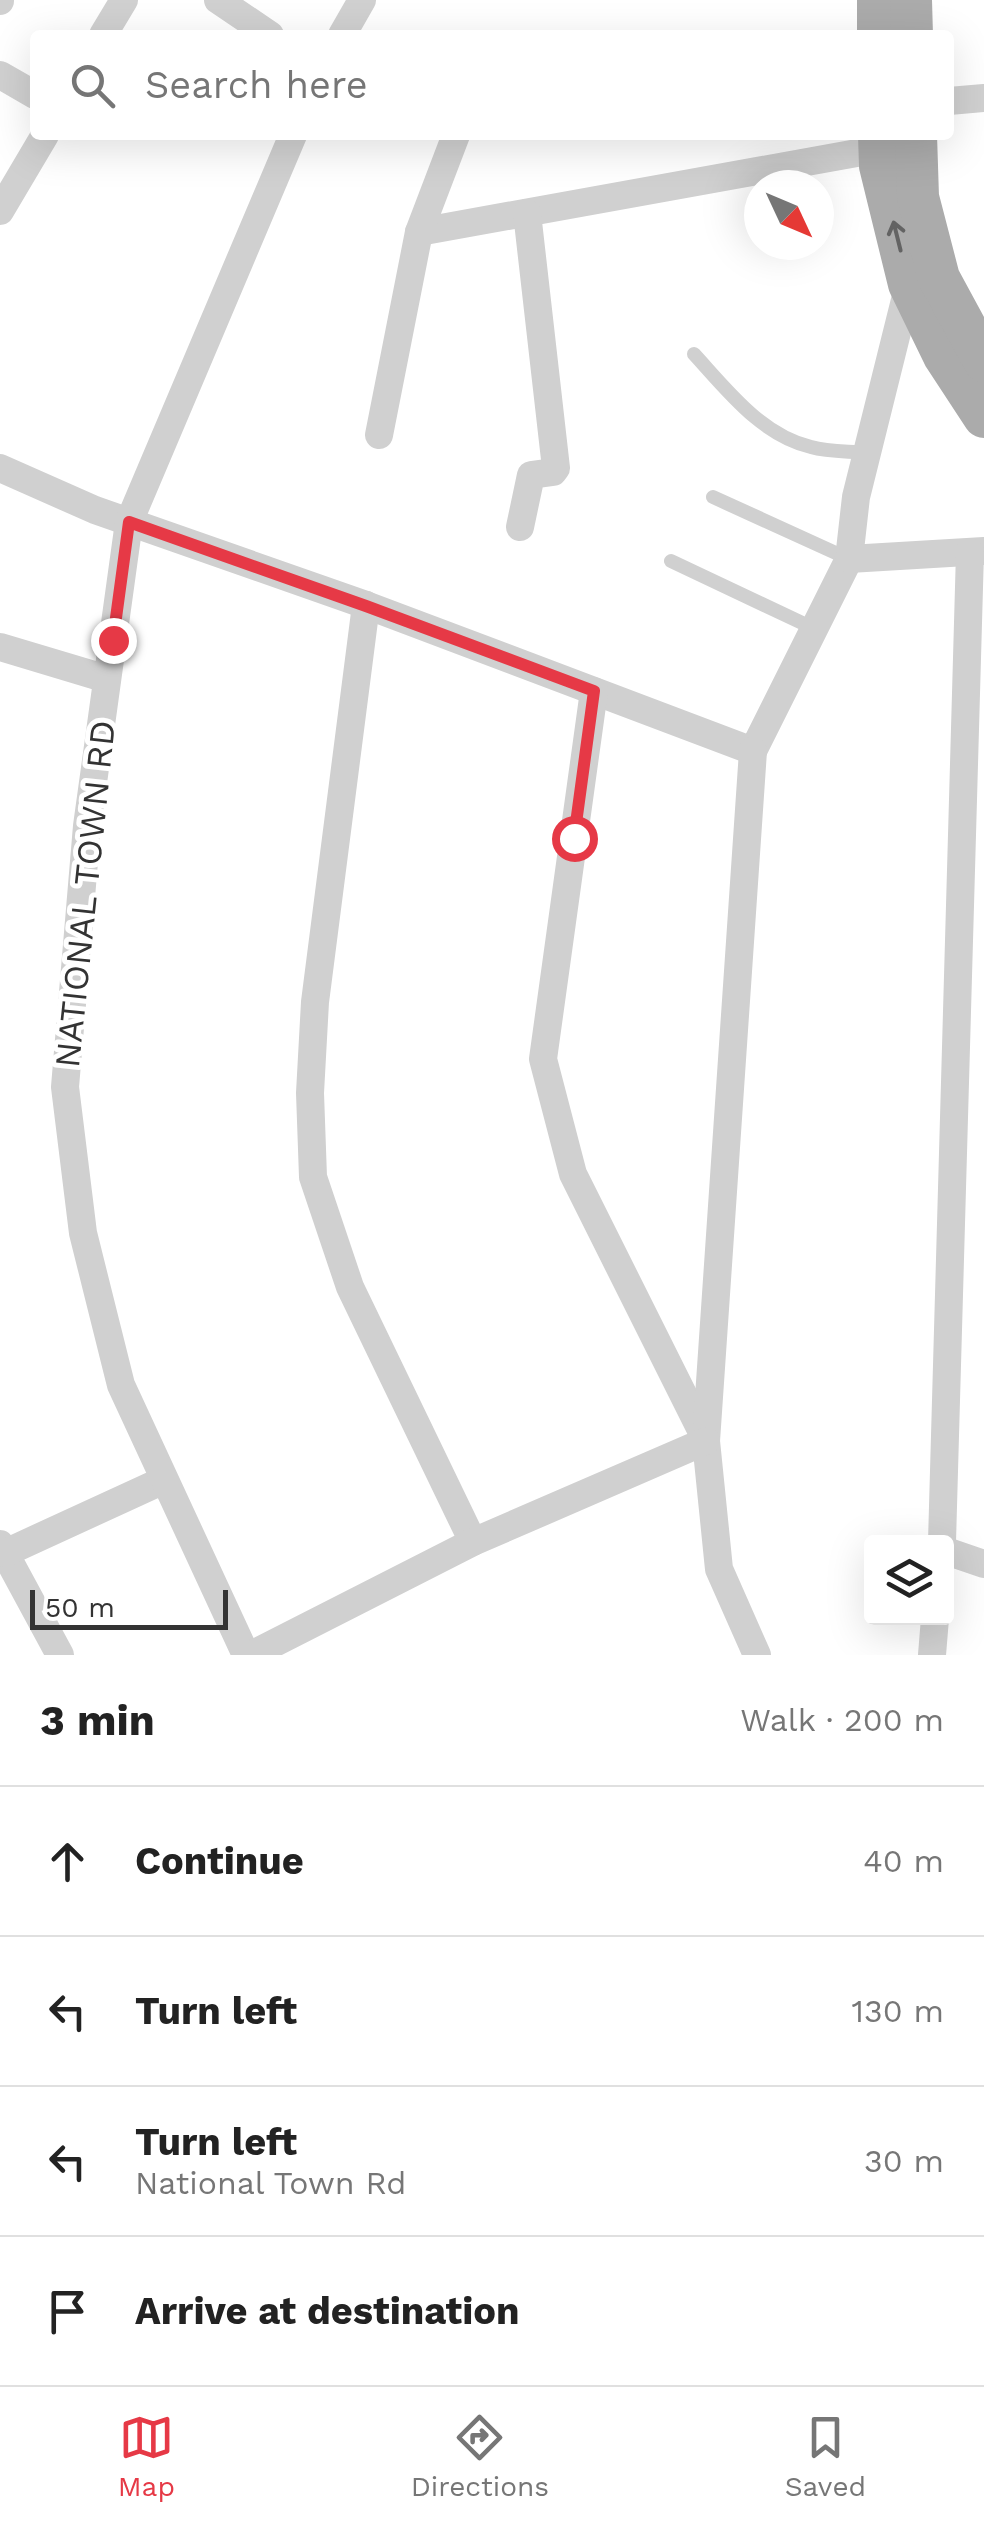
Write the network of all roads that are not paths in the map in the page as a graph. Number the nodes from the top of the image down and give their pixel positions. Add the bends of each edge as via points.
1 (124, 0) edge
2 (218, 0) edge
3 (362, 0) edge
4 (878, 0) edge
5 (911, 0) edge
6 (106, 30) edge
7 (263, 30) edge
8 (345, 30) edge
9 (878, 30) edge
10 (912, 30) edge
11 (0, 75) edge
12 (30, 93) edge
13 (984, 98) edge
14 (954, 101) edge
15 (41, 140) edge
16 (291, 140) edge
17 (454, 140) edge
18 (891, 140) edge
19 (0, 210) edge
20 (526, 212) junction
21 (420, 232) junction
22 (909, 284) junction
23 (694, 354) dead end
24 (984, 362) edge
25 (984, 416) edge
26 (378, 435) dead end
27 (867, 453) junction
28 (0, 468) edge
29 (713, 498) dead end
30 (129, 522) junction
31 (520, 527) dead end
32 (977, 552) edge
33 (849, 560) junction
34 (671, 561) dead end
35 (366, 606) junction
36 (815, 629) junction
37 (0, 647) edge
38 (107, 679) junction
39 (594, 691) junction
40 (753, 751) junction
41 (706, 1441) junction
42 (164, 1480) junction
43 (942, 1535) edge
44 (472, 1542) junction
45 (2, 1549) edge
46 (954, 1553) edge
47 (984, 1564) edge
48 (934, 1625) edge
49 (747, 1652) edge
50 (60, 1655) edge
51 (249, 1655) edge
52 (932, 1655) edge

1 - 6 street
2 - 7 street
3 - 8 street
4 - 9 main road
5 - 10 main road
11 - 12 street
13 - 14 street
15 - 19 street
16 - 30 street, NATIONAL TOWN RD
17 - 21 street
18 - 20 street
22 -> 18 main road via 880,166
18 - 24 main road via 918,197 939,278
20 - 21 street
20 - 31 street via 556,468 531,475
21 - 26 street
22 - 25 main road via 944,356
22 - 27 street
23 - 27 lane via 750,414 776,431 810,447
27 - 33 street
28 - 30 street
29 - 33 lane
30 - 35 street
30 - 38 street, NATIONAL TOWN RD
32 - 33 street
32 - 43 street
33 - 36 street
34 - 36 lane
35 - 39 street
35 - 44 street via 316,1002 313,1177 350,1287
36 - 40 street
37 - 38 street
38 - 42 street, NATIONAL TOWN RD via 65,1087 94,1287 120,1385
39 - 40 street
39 - 41 street via 543,1059 573,1174
40 - 41 street
41 - 44 street
41 - 49 street via 719,1569
42 - 45 street
42 - 51 street, NATIONAL TOWN RD
44 - 51 street
45 - 50 street
46 - 47 street
48 - 52 street

